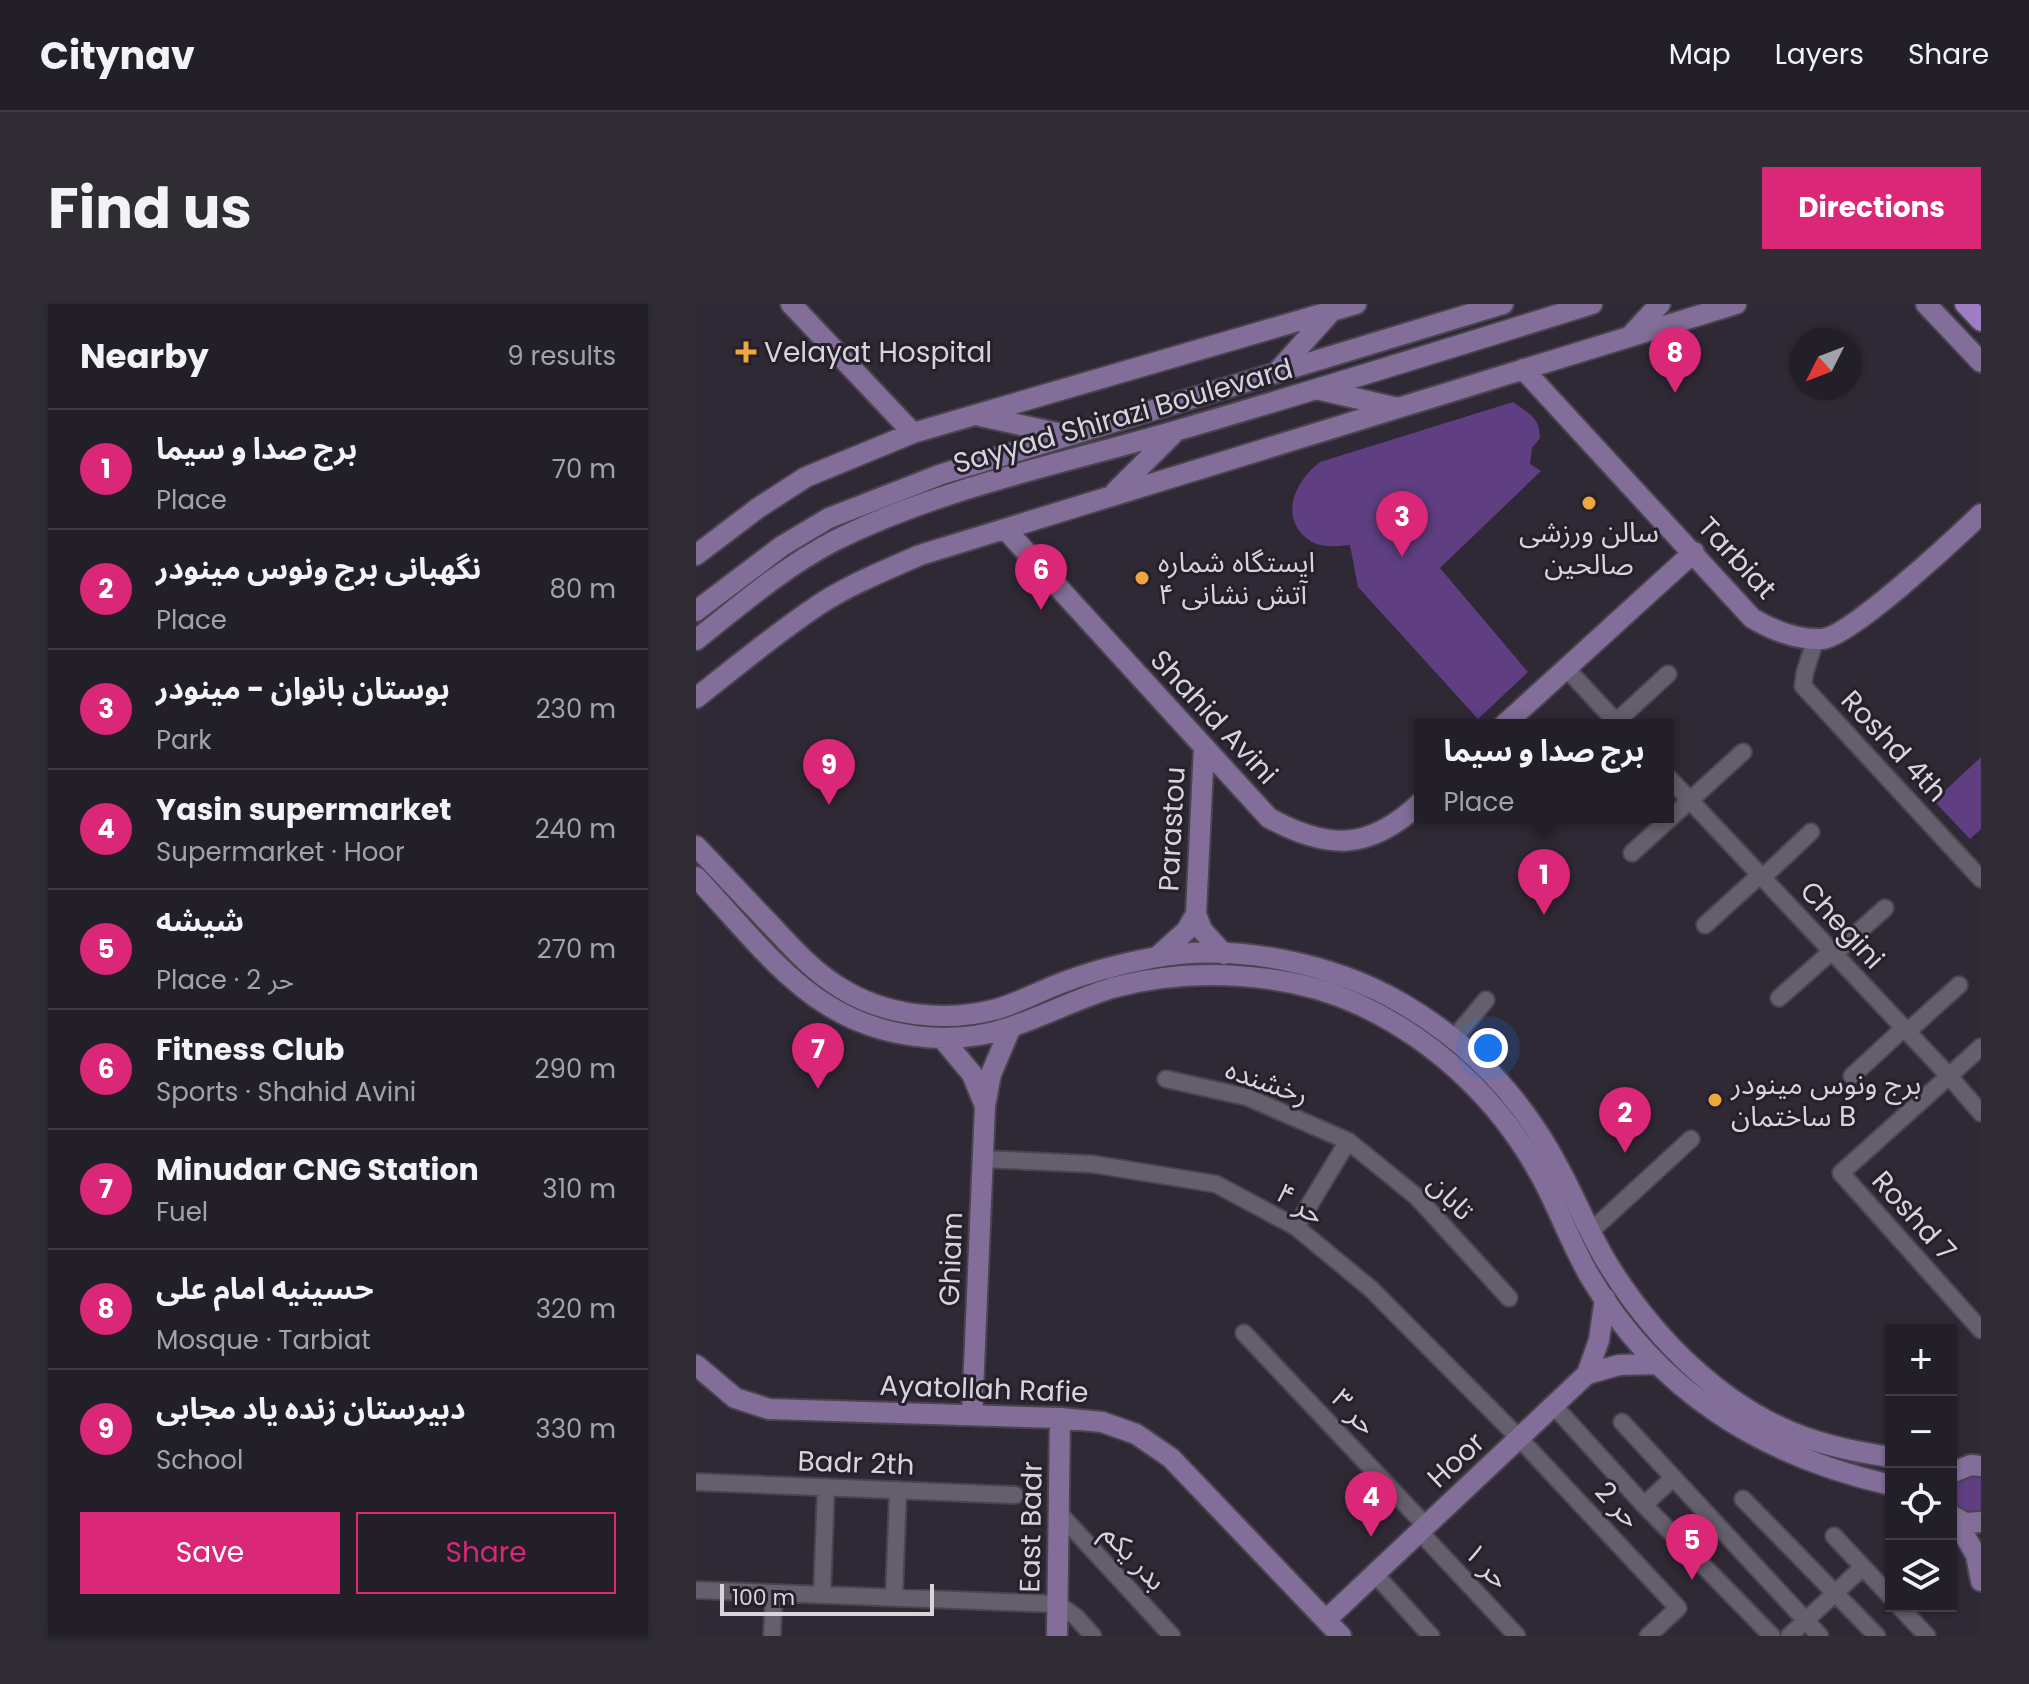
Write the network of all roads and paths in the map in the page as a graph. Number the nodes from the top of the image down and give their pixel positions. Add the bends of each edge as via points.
1 (791, 304) edge
2 (1356, 304) edge
3 (1503, 304) edge
4 (1592, 304) edge
5 (1660, 304) edge
6 (1736, 304) edge
7 (1926, 304) edge
8 (1949, 304) edge
9 (1965, 304) edge
10 (1329, 314) junction
11 (1981, 321) edge
12 (1957, 337) junction
13 (1628, 338) junction
14 (1981, 362) edge
15 (1523, 369) junction
16 (1275, 374) junction
17 (1316, 389) junction
18 (1399, 409) junction
19 (978, 416) junction
20 (1176, 431) junction
21 (913, 433) junction
22 (1066, 435) junction
23 (1112, 495) junction
24 (1979, 520) edge
25 (1006, 530) junction
26 (1694, 552) junction
27 (696, 555) edge
28 (696, 611) edge
29 (1816, 638) junction
30 (696, 640) edge
31 (1566, 668) junction
32 (1668, 674) dead end
33 (696, 698) edge
34 (1511, 719) edge
35 (1614, 719) edge
36 (1622, 719) edge
37 (1204, 747) junction
38 (1743, 752) dead end
39 (1674, 784) edge
40 (1690, 801) junction
41 (1414, 809) edge
42 (1674, 815) edge
43 (1665, 823) edge
44 (1811, 832) dead end
45 (696, 846) edge
46 (1632, 853) dead end
47 (1761, 876) junction
48 (696, 877) edge
49 (1981, 879) edge
50 (1885, 908) dead end
51 (1196, 914) junction
52 (1705, 925) dead end
53 (1833, 953) junction
54 (1224, 954) junction
55 (1157, 957) junction
56 (1959, 985) dead end
57 (1779, 998) dead end
58 (1486, 1000) dead end
59 (1422, 1015) junction
60 (1011, 1027) junction
61 (1905, 1030) junction
62 (1412, 1034) junction
63 (942, 1038) junction
64 (1458, 1042) junction
65 (1981, 1047) edge
66 (1450, 1064) junction
67 (1852, 1076) dead end
68 (1949, 1076) junction
69 (1166, 1079) dead end
70 (985, 1106) junction
71 (1981, 1113) edge
72 (1691, 1139) dead end
73 (1348, 1141) junction
74 (983, 1159) junction
75 (1296, 1227) junction
76 (1591, 1231) junction
77 (1509, 1298) dead end
78 (1605, 1298) junction
79 (1981, 1330) edge
80 (1244, 1333) dead end
81 (1657, 1364) junction
82 (696, 1365) edge
83 (1587, 1374) junction
84 (1554, 1406) junction
85 (972, 1415) junction
86 (1060, 1418) junction
87 (1622, 1422) dead end
88 (1519, 1438) junction
89 (1885, 1456) edge
90 (1981, 1466) edge
91 (1957, 1467) edge
92 (1673, 1478) junction
93 (696, 1482) edge
94 (1885, 1484) edge
95 (826, 1487) junction
96 (898, 1490) junction
97 (1015, 1495) dead end
98 (1743, 1499) dead end
99 (1644, 1505) junction
100 (1059, 1513) junction
101 (1957, 1519) edge
102 (1957, 1522) edge
103 (1981, 1522) edge
104 (1423, 1529) junction
105 (1834, 1536) dead end
106 (1978, 1549) edge
107 (1863, 1567) junction
108 (1375, 1574) junction
109 (1981, 1581) edge
110 (696, 1590) edge
111 (1885, 1591) edge
112 (1836, 1592) junction
113 (774, 1593) junction
114 (822, 1595) junction
115 (894, 1598) junction
116 (1058, 1604) junction
117 (1905, 1612) edge
118 (1327, 1619) junction
119 (1806, 1620) junction
120 (772, 1636) edge
121 (1057, 1636) edge
122 (1093, 1636) edge
123 (1172, 1636) edge
124 (1341, 1636) edge
125 (1431, 1636) edge
126 (1517, 1636) edge
127 (1648, 1636) edge
128 (1772, 1636) edge
129 (1789, 1636) edge
130 (1820, 1636) edge
131 (1877, 1636) edge
132 (1927, 1636) edge

1 - 21 street
2 - 10 street
3 - 16 street, Sayyad Shirazi Boulevard
4 - 17 street, Sayyad Shirazi Boulevard
5 - 13 street
6 - 13 street
7 - 12 street
8 - 12 street
9 - 11 main road
10 - 16 street
10 - 19 street
12 - 14 street
13 - 15 street
15 - 18 street
15 - 26 street, Tarbiat
16 - 22 street, Sayyad Shirazi Boulevard
17 - 18 street
17 - 20 street, Sayyad Shirazi Boulevard
18 - 23 street
19 - 21 street
19 - 22 street
20 - 23 street
20 - 30 street, Sayyad Shirazi Boulevard via 951,495 883,520 787,570
21 - 27 street via 806,477
22 - 28 street, Sayyad Shirazi Boulevard via 942,474 829,518
23 - 25 street
24 - 29 street via 1858,621
25 - 33 street via 920,555 859,581 783,630
25 - 37 street, Shahid Avini
26 - 29 street, Tarbiat via 1752,618 1785,634
26 - 31 street
29 - 49 street, Roshd 4th via 1803,686
31 - 34 street
31 - 35 street
32 - 36 street
37 - 41 street, Shahid Avini via 1269,818 1301,835 1339,842 1374,835
37 - 51 street, Parastou
38 - 40 street
39 - 40 street, Chegini
40 - 42 street
40 - 47 street, Chegini
43 - 46 street
44 - 47 street
45 - 55 street via 802,959 840,988 883,1007 929,1016 975,1014 1107,968
47 - 52 street
47 - 53 street, Chegini
48 - 63 street via 788,975 829,1006 876,1028
50 - 53 street
51 - 54 street, Parastou
51 - 55 street, Parastou via 1186,931
53 - 57 street
53 - 61 street, Chegini
54 - 55 street
54 - 59 street via 1257,955 1342,975
56 - 61 street
58 - 64 street
59 - 62 street via 1427,1031
59 - 64 street
60 - 62 street via 1113,988 1205,975 1300,986 1357,1004
60 - 63 street
60 - 70 street, Ghiam via 991,1074
61 - 67 street
61 - 68 street, Chegini
62 - 66 street
63 - 70 street, Ghiam via 972,1074
64 - 66 street via 1447,1047
64 - 76 street via 1536,1126
65 - 68 street
66 - 78 street via 1486,1097 1518,1138
68 - 71 street, Chegini
68 - 79 street, Roshd 7 via 1841,1173
69 - 73 street, رخشنده via 1247,1097
70 - 74 street, Ghiam
72 - 76 street
73 - 75 street
73 - 77 street, تابان via 1417,1197
74 - 75 street, حر ۴ via 1092,1164 1216,1184
74 - 85 street, Ghiam
75 - 88 street, حر ۴ via 1371,1289
76 - 89 street via 1638,1309 1713,1385 1802,1437
78 - 81 street
78 - 83 street, Hoor
80 - 104 street, حر ۳
81 - 83 street via 1619,1365
81 - 94 street via 1700,1402 1757,1438 1846,1475
82 - 85 street, Ayatollah Rafie via 735,1398 769,1409
83 - 84 street, Hoor
84 - 88 street, Hoor
84 - 99 street
85 - 86 street, Ayatollah Rafie
86 - 100 street, East Badr
86 - 118 street, Ayatollah Rafie via 1102,1422 1136,1434 1171,1458
87 - 92 street
88 - 104 street, Hoor
88 - 127 street, حر 2 via 1678,1608
90 - 91 street
92 - 99 street
92 - 119 street
93 - 95 street, Badr 2th
95 - 96 street, Badr 2th
95 - 114 street
96 - 97 street, Badr 2th
96 - 115 street
98 - 112 street
99 - 128 street
100 - 116 street, East Badr
100 - 123 street, بدر یکم
101 - 103 street
102 - 106 street
104 - 108 street, Hoor
104 - 126 street, حر ۱
105 - 107 street
106 - 109 street
107 - 111 street
107 - 112 street
108 - 118 street, Hoor
108 - 125 street
110 - 113 street
112 - 119 street
112 - 131 street
113 - 114 street
113 - 120 street
114 - 115 street
115 - 116 street
116 - 121 street, East Badr
116 - 122 street
117 - 132 street
118 - 124 street, Ayatollah Rafie
119 - 129 street
119 - 130 street

